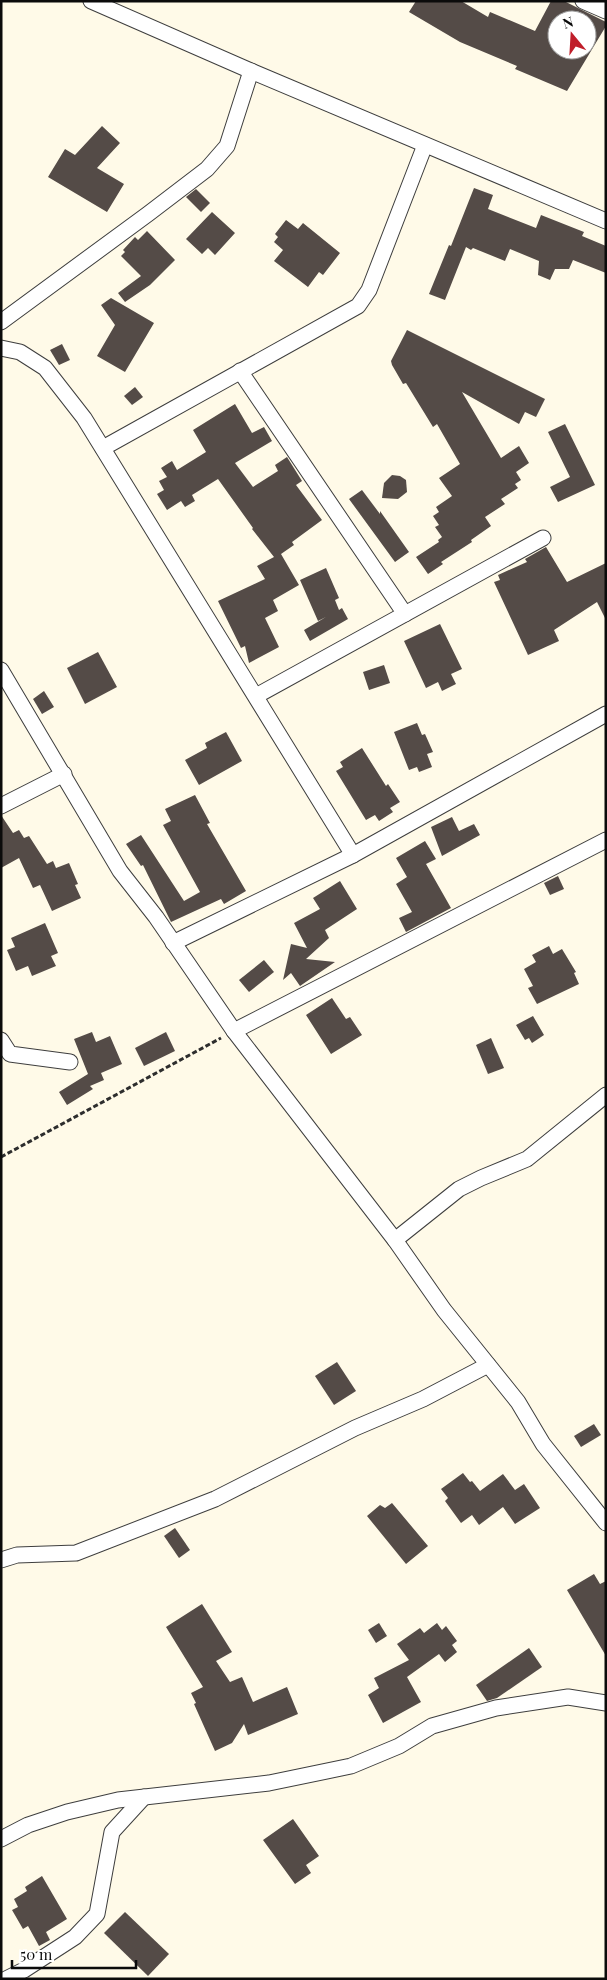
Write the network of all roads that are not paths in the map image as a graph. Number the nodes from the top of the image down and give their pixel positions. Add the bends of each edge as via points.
1 (91, 1) edge
2 (583, 1) edge
3 (606, 11) edge
4 (251, 72) junction
5 (425, 145) junction
6 (606, 221) edge
7 (1, 322) edge
8 (1, 348) edge
9 (240, 371) junction
10 (103, 448) junction
11 (543, 538) dead end
12 (404, 614) junction
13 (1, 670) edge
14 (256, 696) junction
15 (606, 714) edge
16 (64, 774) junction
17 (1, 806) edge
18 (606, 840) edge
19 (353, 854) junction
20 (173, 943) junction
21 (234, 1031) junction
22 (1, 1040) edge
23 (70, 1062) dead end
24 (606, 1094) edge
25 (395, 1240) junction
26 (488, 1365) junction
27 (606, 1524) edge
28 (1, 1560) edge
29 (606, 1703) edge
30 (144, 1798) junction
31 (1, 1839) edge
32 (6, 1979) edge

1 - 4 street
2 - 3 street
4 - 5 street
4 - 7 street via 226,146 207,169
5 - 6 street
5 - 9 street via 369,290 358,306
8 - 10 street via 20,352 45,368
9 - 10 street
9 - 12 street
10 - 14 street
11 - 12 street
12 - 14 street
13 - 16 street
14 - 19 street
15 - 19 street
16 - 17 street
16 - 20 street via 120,871
18 - 21 street
19 - 20 street
20 - 21 street
21 - 25 street
22 - 23 street via 10,1054
24 - 25 street via 526,1159 459,1189
25 - 26 street
26 - 27 street via 518,1402 543,1444
26 - 28 street via 214,1499 76,1553 17,1555
29 - 30 street via 568,1697 496,1708 432,1726 398,1746 351,1766 269,1783
30 - 31 street via 118,1800 67,1812 28,1825
30 - 32 street via 112,1832 97,1914 75,1937

